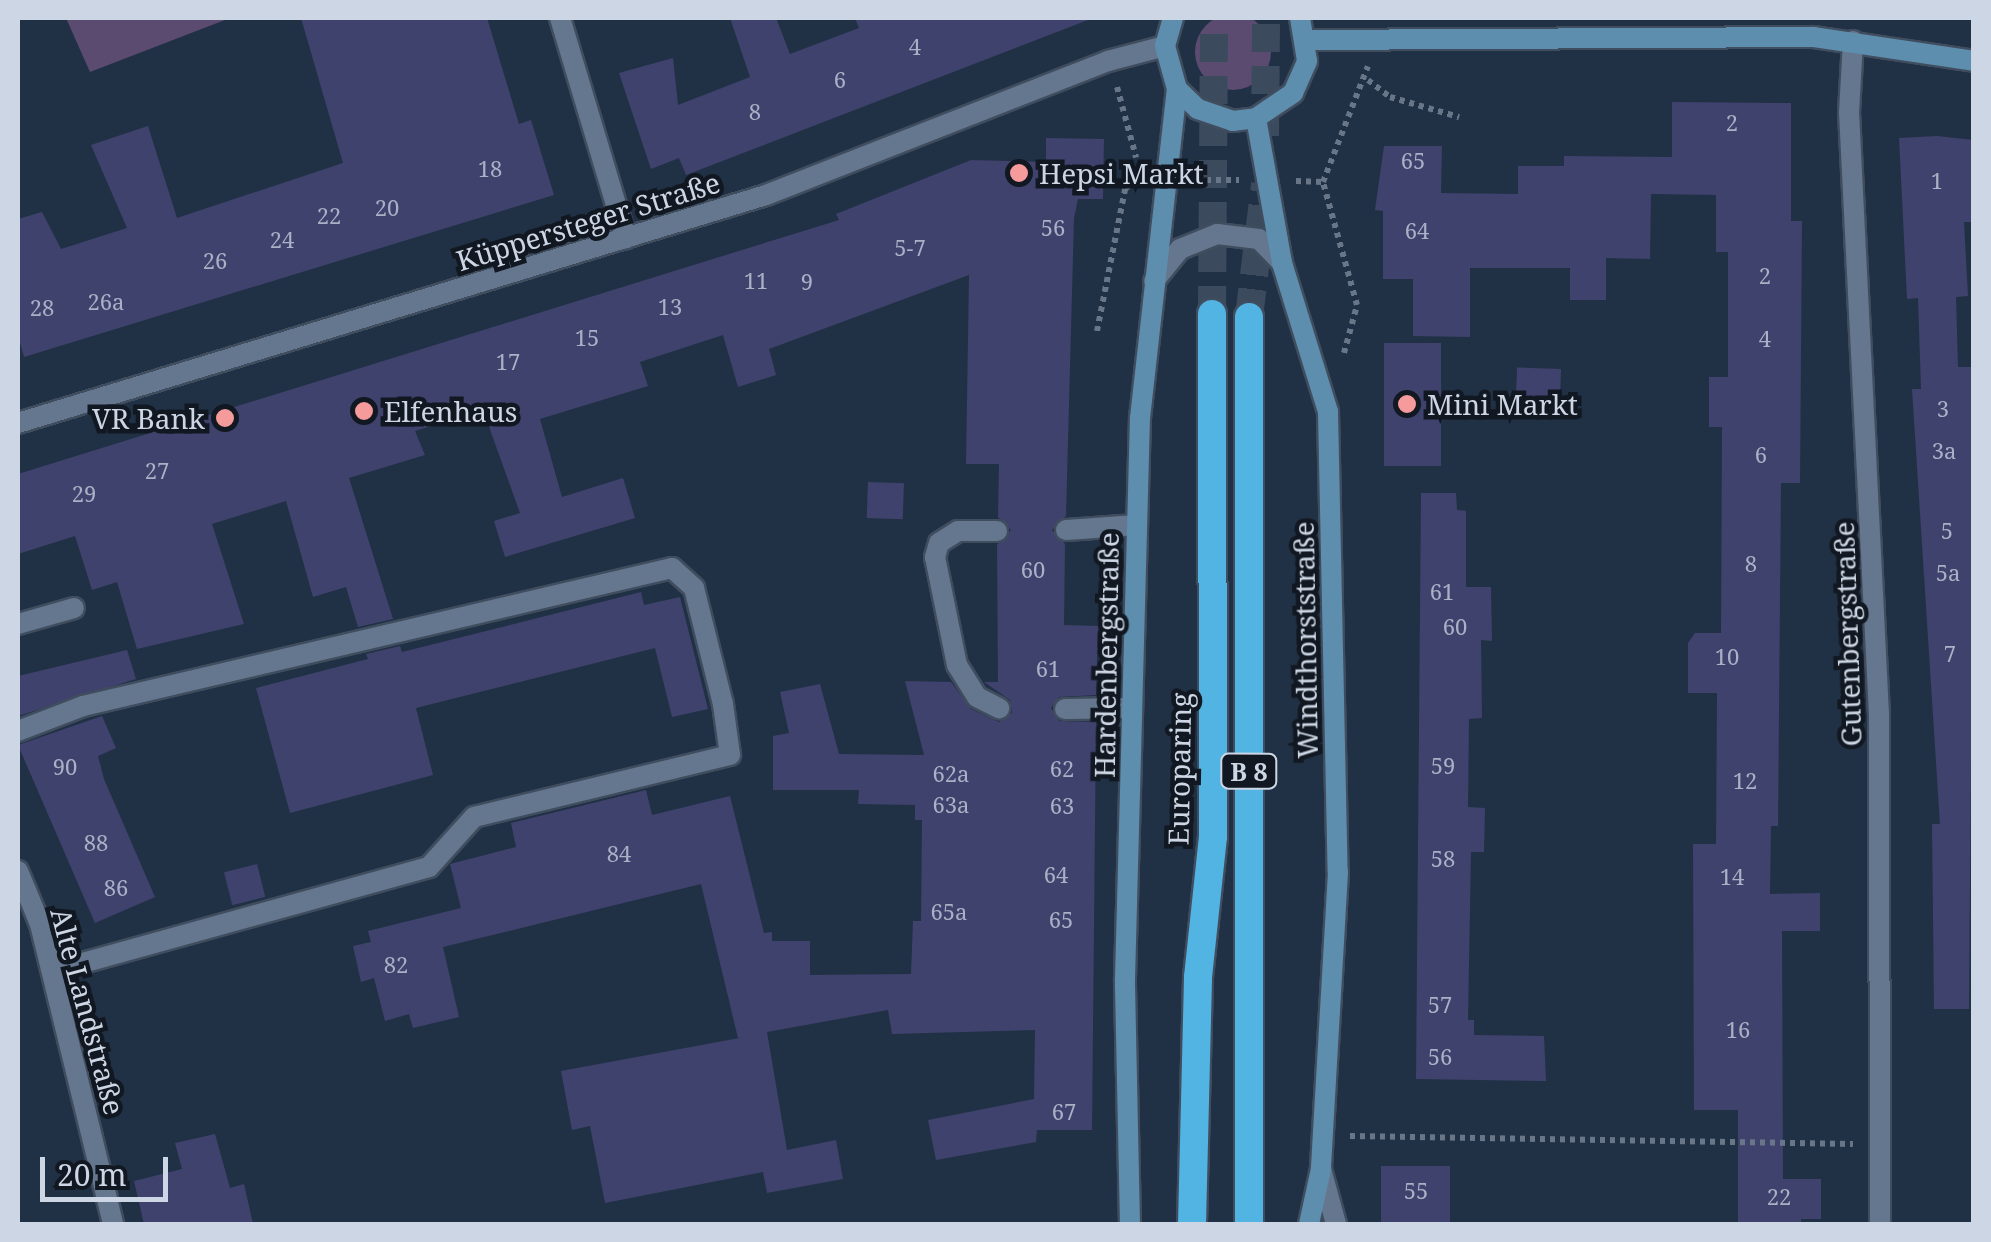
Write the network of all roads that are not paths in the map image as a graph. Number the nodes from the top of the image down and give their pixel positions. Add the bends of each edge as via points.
1 (560, 18) edge
2 (1173, 18) edge
3 (1300, 18) edge
4 (1307, 40) junction
5 (1853, 41) junction
6 (1165, 46) junction
7 (1974, 60) edge
8 (1177, 89) junction
9 (1256, 118) junction
10 (626, 238) junction
11 (1282, 263) junction
12 (1152, 283) junction
13 (1212, 314) tunnel mouth
14 (1249, 317) tunnel mouth
15 (18, 423) edge
16 (1137, 526) junction
17 (997, 530) dead end
18 (1066, 530) dead end
19 (74, 608) dead end
20 (18, 624) edge
21 (999, 708) dead end
22 (1132, 708) junction
23 (1064, 709) dead end
24 (18, 731) edge
25 (18, 871) edge
26 (40, 924) junction
27 (18, 929) edge
28 (53, 971) junction
29 (1321, 1169) junction
30 (114, 1224) edge
31 (1130, 1224) edge
32 (1192, 1224) edge
33 (1249, 1224) edge
34 (1309, 1224) edge
35 (1336, 1224) edge
36 (1880, 1224) edge

1 - 10 street
2 - 6 main road
3 - 4 main road
4 - 5 main road
4 - 9 main road via 1307,62 1293,92
5 - 7 main road
5 - 36 street, Gutenbergstraße via 1849,112 1880,714
6 - 8 main road
6 - 10 street, Küppersteger Straße via 1108,61 766,195
8 - 9 main road via 1215,117
8 - 12 main road, Hardenbergstraße
9 - 11 main road, Windthorststraße
10 - 15 street, Küppersteger Straße
11 - 12 street via 1258,239 1217,234 1180,249
11 - 29 main road, Windthorststraße via 1328,412 1338,872
12 - 16 main road, Hardenbergstraße
13 - 32 highway, Europaring / B 8 via 1213,836 1198,978
14 - 33 highway, B 8
16 - 18 street
16 - 22 main road, Hardenbergstraße
17 - 21 street via 958,531 939,543 935,558 957,664 976,697
19 - 20 street
22 - 23 street
22 - 31 main road, Hardenbergstraße via 1125,979
24 - 28 street via 83,706 672,568 694,588 725,721 730,756 474,817 429,867
25 - 26 street, Alte Landstraße
26 - 27 street
26 - 28 street, Alte Landstraße
28 - 30 street, Alte Landstraße
29 - 34 main road, Windthorststraße
29 - 35 street, Windthorststraße

